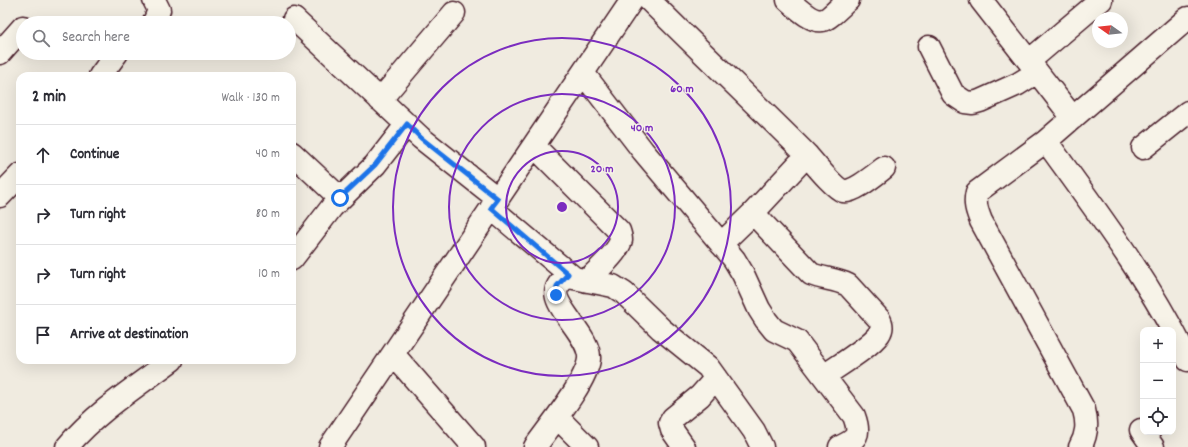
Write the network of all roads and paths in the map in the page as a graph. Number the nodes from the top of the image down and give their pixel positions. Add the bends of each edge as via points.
1 (154, 0) edge
2 (632, 0) edge
3 (649, 0) edge
4 (788, 0) edge
5 (848, 0) edge
6 (981, 0) edge
7 (1101, 0) edge
8 (454, 13) dead end
9 (157, 16) edge
10 (1188, 18) edge
11 (296, 21) edge
12 (16, 35) edge
13 (929, 47) dead end
14 (0, 53) edge
15 (113, 60) edge
16 (1033, 66) junction
17 (103, 72) edge
18 (583, 73) junction
19 (380, 100) junction
20 (1188, 112) edge
21 (1073, 118) junction
22 (407, 124) junction
23 (1046, 141) junction
24 (534, 146) junction
25 (1143, 148) dead end
26 (807, 155) junction
27 (296, 157) edge
28 (884, 168) dead end
29 (16, 179) edge
30 (0, 196) edge
31 (340, 198) junction
32 (495, 204) junction
33 (753, 213) junction
34 (721, 244) junction
35 (296, 254) edge
36 (577, 278) junction
37 (393, 354) junction
38 (1188, 360) edge
39 (167, 364) edge
40 (824, 376) junction
41 (716, 378) junction
42 (557, 417) junction
43 (70, 446) edge
44 (330, 447) edge
45 (474, 447) edge
46 (535, 447) edge
47 (587, 447) edge
48 (684, 447) edge
49 (762, 447) edge
50 (840, 447) edge
51 (1080, 447) edge

1 - 9 street via 159,10
2 - 18 street
3 - 26 street
4 - 5 street via 816,21 824,20
6 - 16 street
7 - 16 street
8 - 19 street
10 - 21 street
11 - 19 street
12 - 14 street
13 - 16 street via 953,94 965,102 980,101 1018,84
15 - 17 street
16 - 21 street
18 - 24 street
18 - 34 street via 643,152
19 - 22 street
20 - 25 street
21 - 23 street
22 - 31 street via 375,165
22 - 32 street
23 - 38 street via 1138,271
23 - 51 street via 977,192 976,209 1084,410 1087,428
24 - 32 street
24 - 36 street via 619,231 621,238 614,252
26 - 28 street via 837,188 844,192 852,190
26 - 33 street
27 - 31 street
29 - 30 street
31 - 35 street
32 - 36 street
32 - 37 street
33 - 34 street
33 - 40 street via 811,274 848,285 882,325 880,333 872,341
34 - 40 street via 744,274 766,320 774,330 797,341
36 - 41 street via 613,286 624,293 661,329 703,363
36 - 42 street via 557,286 556,295 587,347 588,366
37 - 44 street
37 - 45 street
39 - 43 street via 107,409 87,426
40 - 50 street via 854,416 858,426 858,434 852,441
41 - 48 street via 670,423
41 - 49 street via 754,431
42 - 46 street
42 - 47 street

